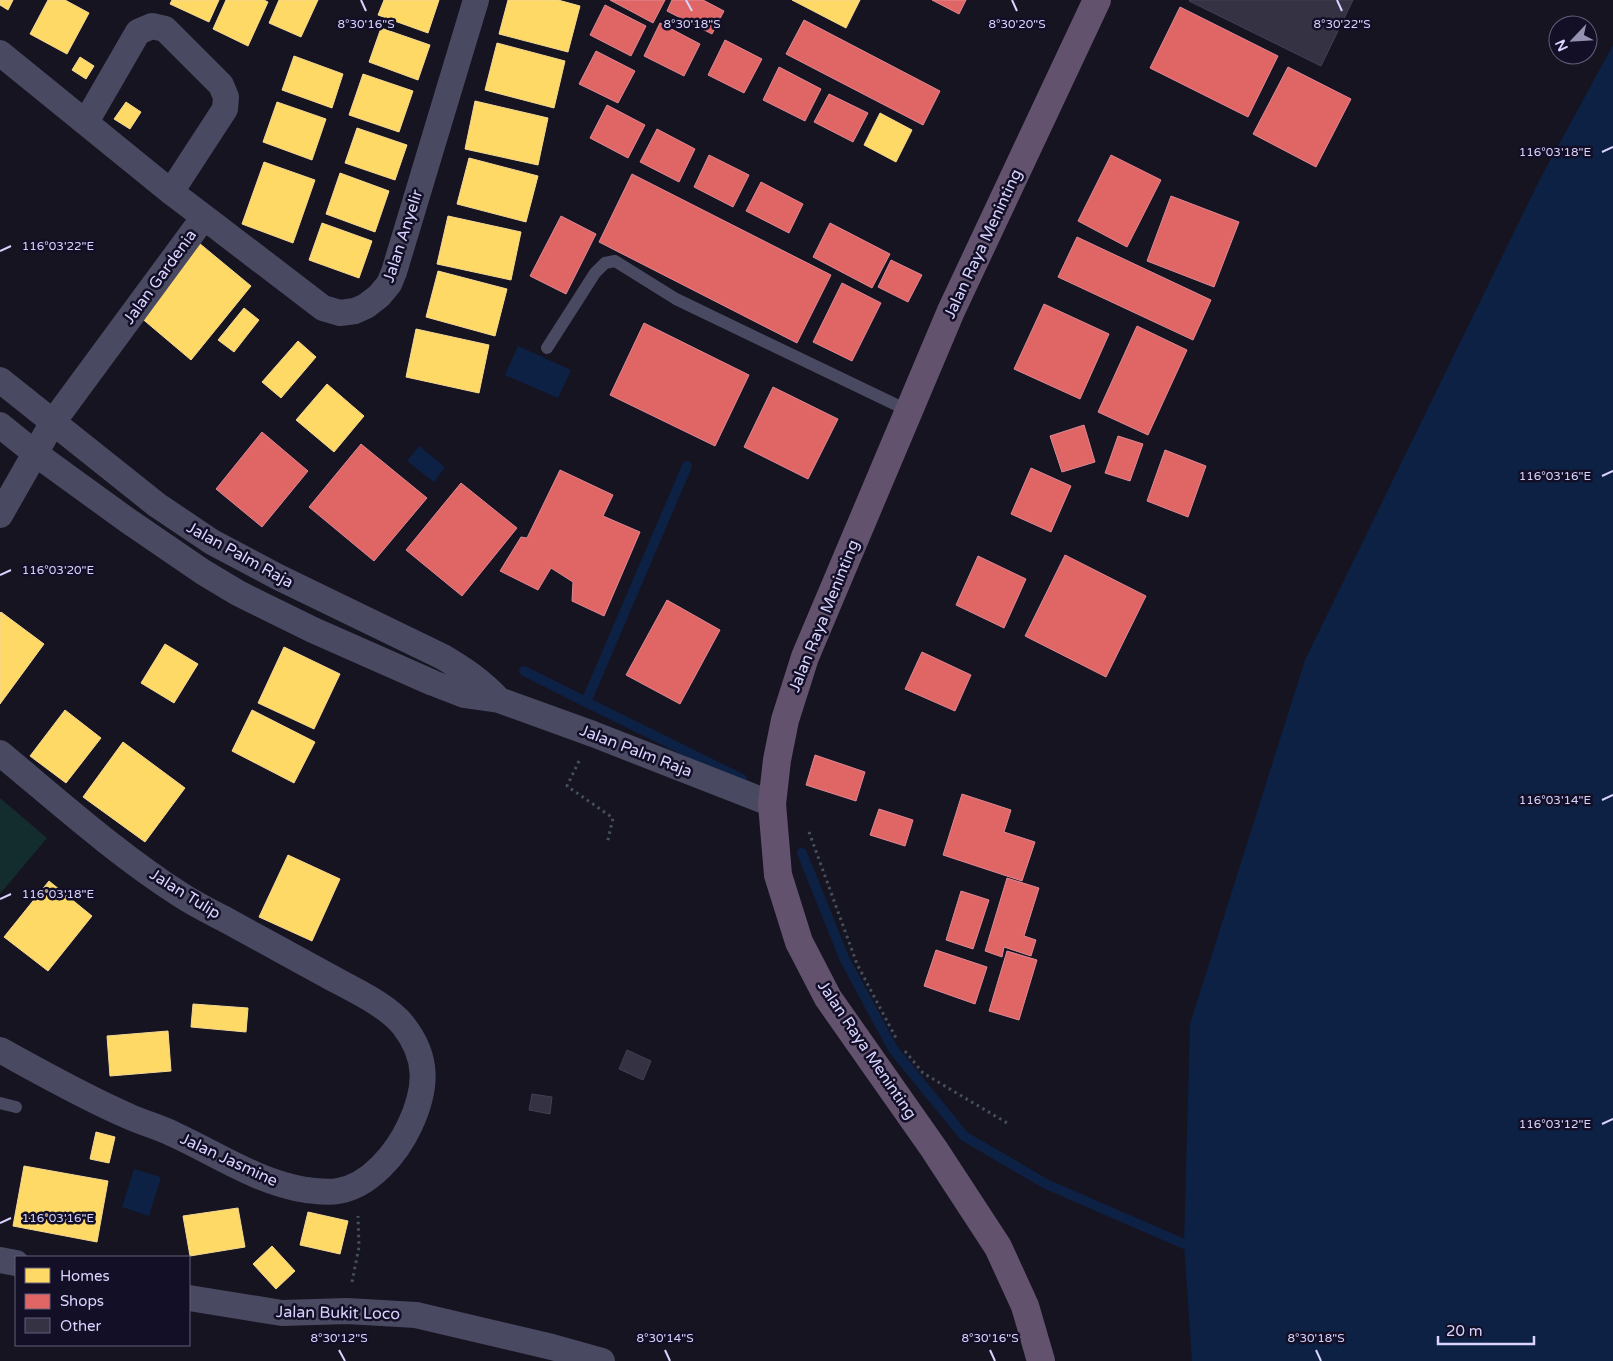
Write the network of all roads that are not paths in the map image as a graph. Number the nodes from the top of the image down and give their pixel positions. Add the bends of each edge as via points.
1 (476, 0) edge
2 (1097, 0) edge
3 (0, 53) edge
4 (86, 122) junction
5 (171, 192) junction
6 (204, 217) junction
7 (547, 348) dead end
8 (0, 380) edge
9 (909, 411) junction
10 (53, 422) junction
11 (0, 425) edge
12 (36, 454) junction
13 (0, 515) edge
14 (499, 700) junction
15 (0, 753) edge
16 (772, 804) junction
17 (388, 1010) joint
18 (0, 1050) edge
19 (0, 1103) edge
20 (16, 1107) dead end
21 (0, 1260) edge
22 (15, 1263) edge
23 (190, 1298) edge
24 (602, 1361) edge
25 (1041, 1361) edge

1 - 6 street, Jalan Anyelir via 394,272 379,296 355,311 340,313 323,308
2 - 9 highway, Jalan Raya Meninting via 951,312
3 - 4 street, Jalan Gardenia
4 - 5 street, Jalan Gardenia
4 - 5 street via 138,32 152,26 166,29 221,85 226,97 225,109
5 - 6 street, Jalan Gardenia
6 - 10 street, Jalan Gardenia
7 - 9 lane via 599,268 615,261 676,299
8 - 10 street, Jalan Palm Raja
9 - 16 highway, Jalan Raya Meninting via 805,656 785,720
10 - 12 street, Jalan Gardenia
10 - 14 street, Jalan Palm Raja via 157,505 212,542 443,657 469,672
11 - 12 street, Jalan Palm Raja
12 - 13 street
12 - 14 street, Jalan Palm Raja via 202,572 238,593 433,684 464,695
14 - 16 street, Jalan Palm Raja
15 - 17 street, Jalan Tulip via 112,845 182,896
16 - 25 highway, Jalan Raya Meninting via 778,876 799,942 828,998 998,1247 1025,1306
17 - 18 street, Jalan Jasmine via 412,1037 419,1053 423,1088 410,1124 388,1158 357,1186 338,1192 296,1188 267,1180 172,1133 128,1116
19 - 20 lane
21 - 22 street
23 - 24 street, Jalan Bukit Loco via 282,1313 347,1311 416,1315

